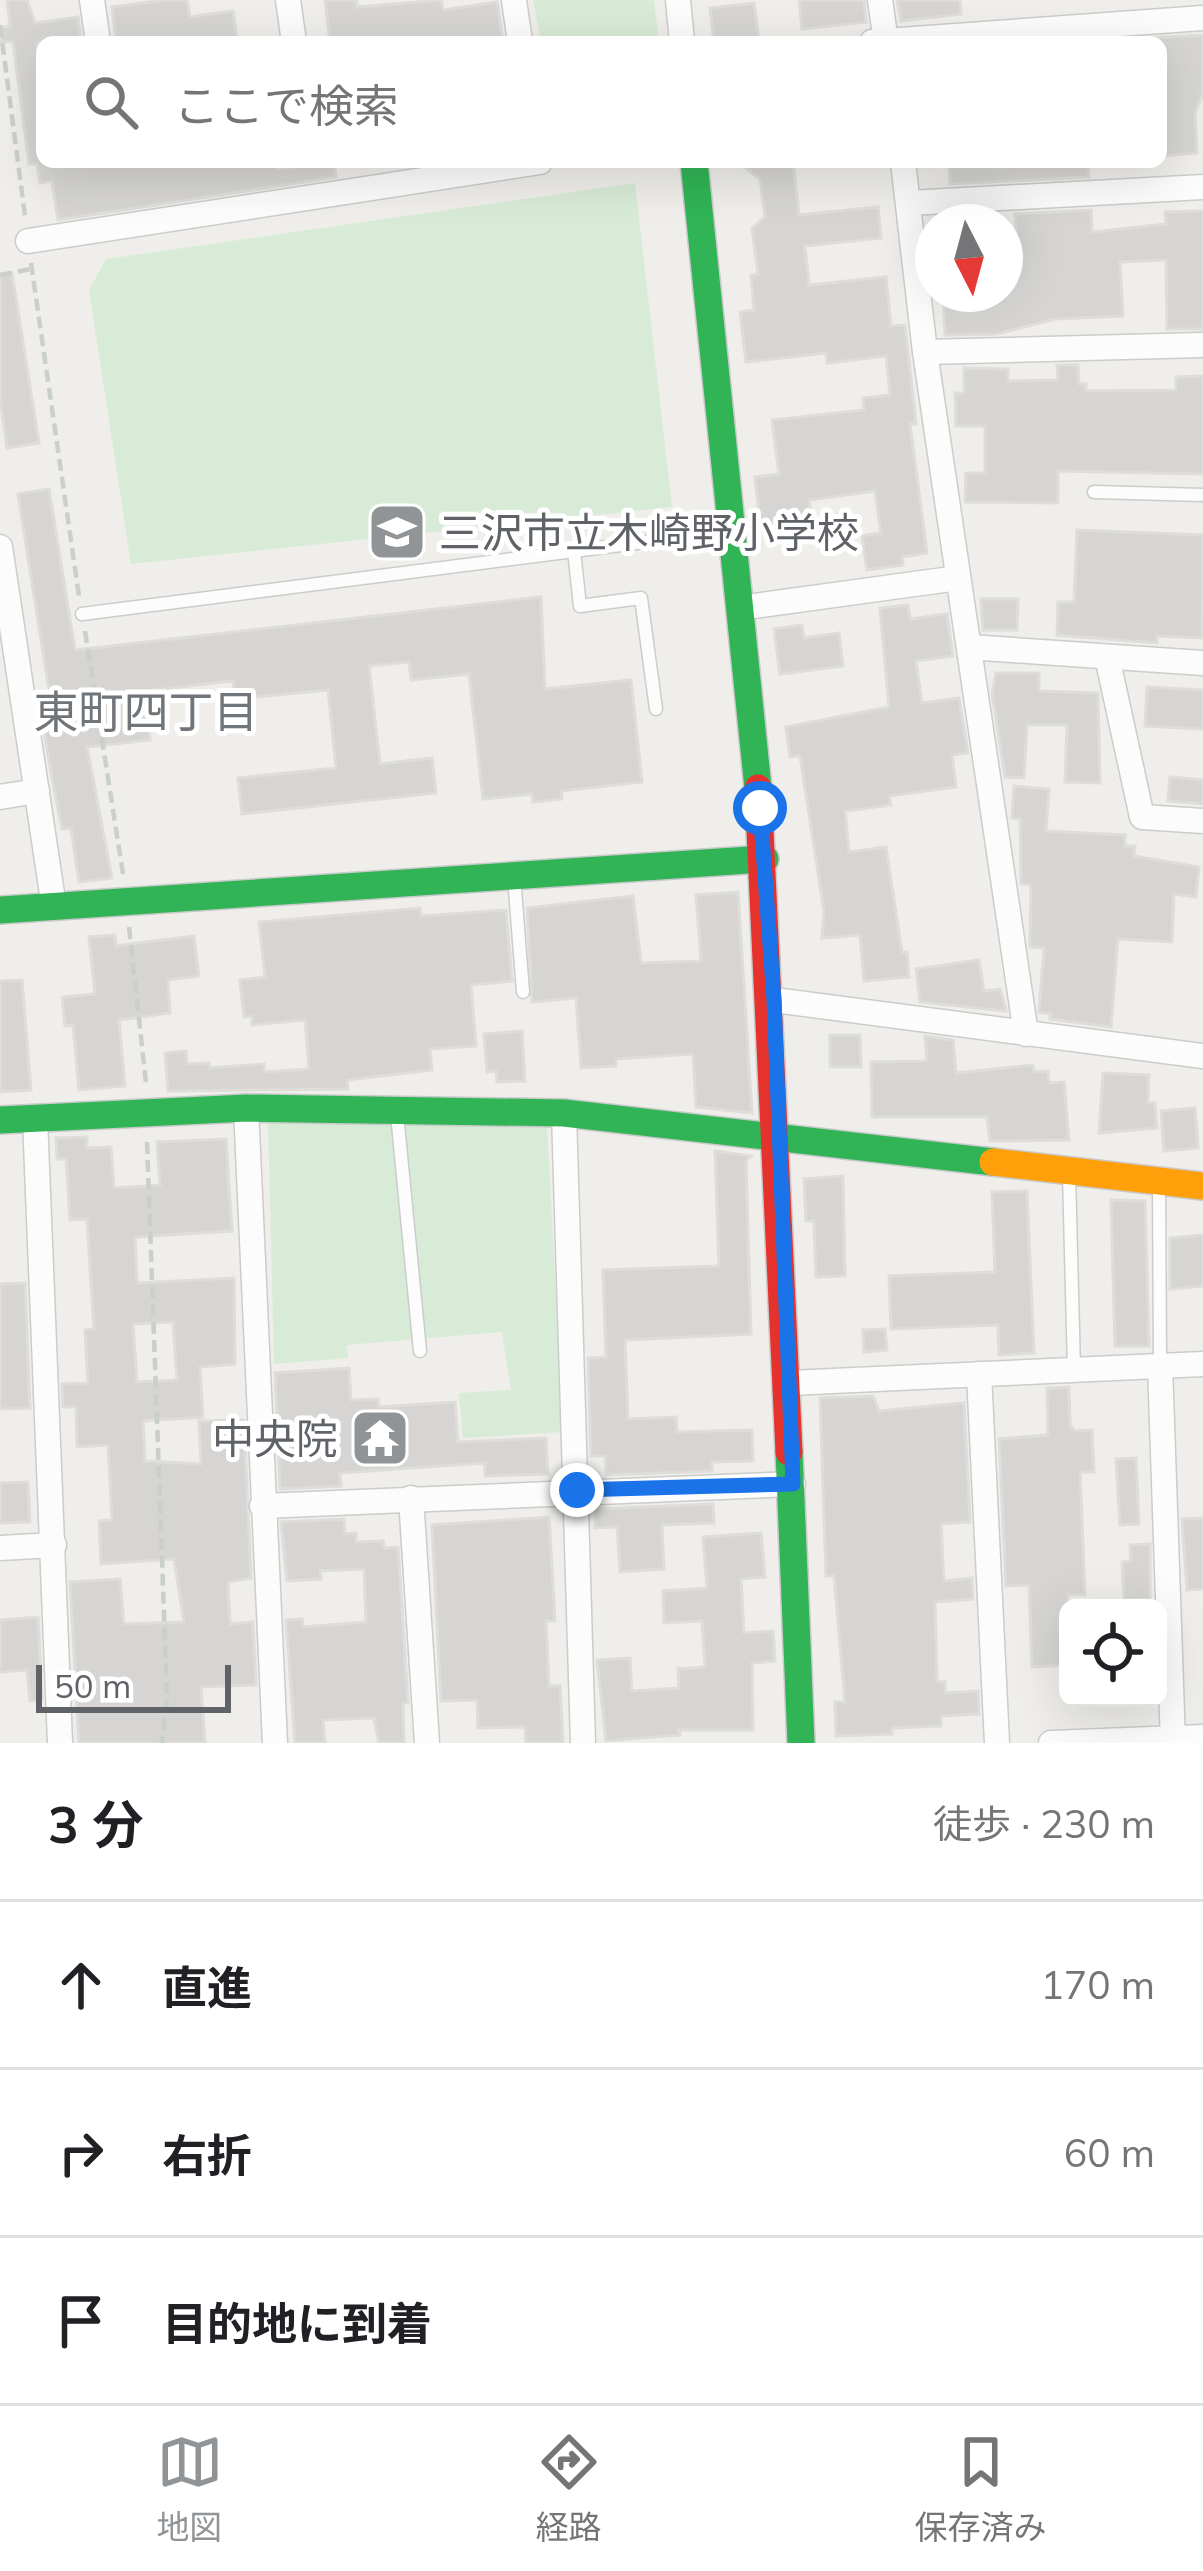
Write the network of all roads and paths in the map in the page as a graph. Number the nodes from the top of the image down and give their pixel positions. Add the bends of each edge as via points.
1 (92, 0) edge
2 (288, 0) edge
3 (514, 0) edge
4 (678, 0) edge
5 (880, 0) edge
6 (1203, 18) edge
7 (97, 36) edge
8 (293, 36) edge
9 (519, 36) edge
10 (681, 36) edge
11 (885, 36) edge
12 (955, 36) edge
13 (501, 168) edge
14 (695, 168) edge
15 (904, 168) edge
16 (1203, 187) edge
17 (909, 203) junction
18 (28, 241) dead end
19 (32, 268) dead end
20 (0, 274) edge
21 (1203, 345) edge
22 (925, 352) junction
23 (1094, 492) dead end
24 (1203, 495) edge
25 (733, 531) junction
26 (0, 548) edge
27 (574, 551) junction
28 (958, 578) junction
29 (740, 608) junction
30 (82, 614) dead end
31 (969, 647) junction
32 (1107, 657) junction
33 (1203, 663) edge
34 (656, 709) dead end
35 (37, 791) junction
36 (0, 797) edge
37 (1203, 821) edge
38 (765, 859) junction
39 (514, 875) junction
40 (54, 907) junction
41 (0, 910) edge
42 (523, 992) dead end
43 (774, 1000) junction
44 (1027, 1034) junction
45 (1203, 1056) edge
46 (396, 1107) junction
47 (246, 1108) junction
48 (564, 1113) junction
49 (35, 1118) junction
50 (0, 1120) edge
51 (778, 1135) junction
52 (1069, 1171) junction
53 (1159, 1181) junction
54 (1203, 1186) edge
55 (419, 1351) dead end
56 (1203, 1364) edge
57 (1160, 1365) junction
58 (1074, 1370) junction
59 (979, 1374) junction
60 (789, 1383) junction
61 (793, 1484) junction
62 (577, 1490) junction
63 (411, 1498) junction
64 (262, 1506) junction
65 (54, 1545) junction
66 (0, 1548) edge
67 (1203, 1737) edge
68 (1173, 1741) edge
69 (60, 1743) edge
70 (275, 1743) edge
71 (427, 1743) edge
72 (584, 1743) edge
73 (801, 1743) edge
74 (997, 1743) edge
75 (1051, 1743) edge

1 - 7 street
2 - 8 street
3 - 9 street
4 - 10 street
5 - 11 street
6 - 12 street
13 - 18 street
14 - 25 street
15 - 17 street
16 - 17 street
17 - 22 street
19 - 20 path
21 - 22 street
22 - 28 street
23 - 24 lane
25 - 27 lane
25 - 29 street
26 - 35 street
27 - 30 lane
27 - 34 lane via 580,606 641,598
28 - 29 street
28 - 31 street
29 - 38 street
31 - 32 street
31 - 44 street
32 - 33 street
32 - 37 street via 1142,817
35 - 36 street
35 - 40 street
38 - 39 street
38 - 43 street
39 - 40 street
39 - 42 lane
40 - 41 street
43 - 44 street
43 - 51 street
44 - 45 street
46 - 47 street
46 - 48 street
46 - 55 lane
47 - 49 street
47 - 64 street
48 - 51 street
48 - 62 street
49 - 50 street
49 - 65 street
51 - 52 street
51 - 60 street
52 - 53 street
52 - 58 lane
53 - 54 street
53 - 57 lane
56 - 57 street
57 - 58 street
57 - 68 street
58 - 59 street
59 - 60 street
59 - 74 street
60 - 61 street
61 - 62 street
61 - 73 street
62 - 63 street
62 - 72 street
63 - 64 street
63 - 71 street
64 - 70 street
65 - 66 street
65 - 69 street
67 - 68 street
68 - 75 street

